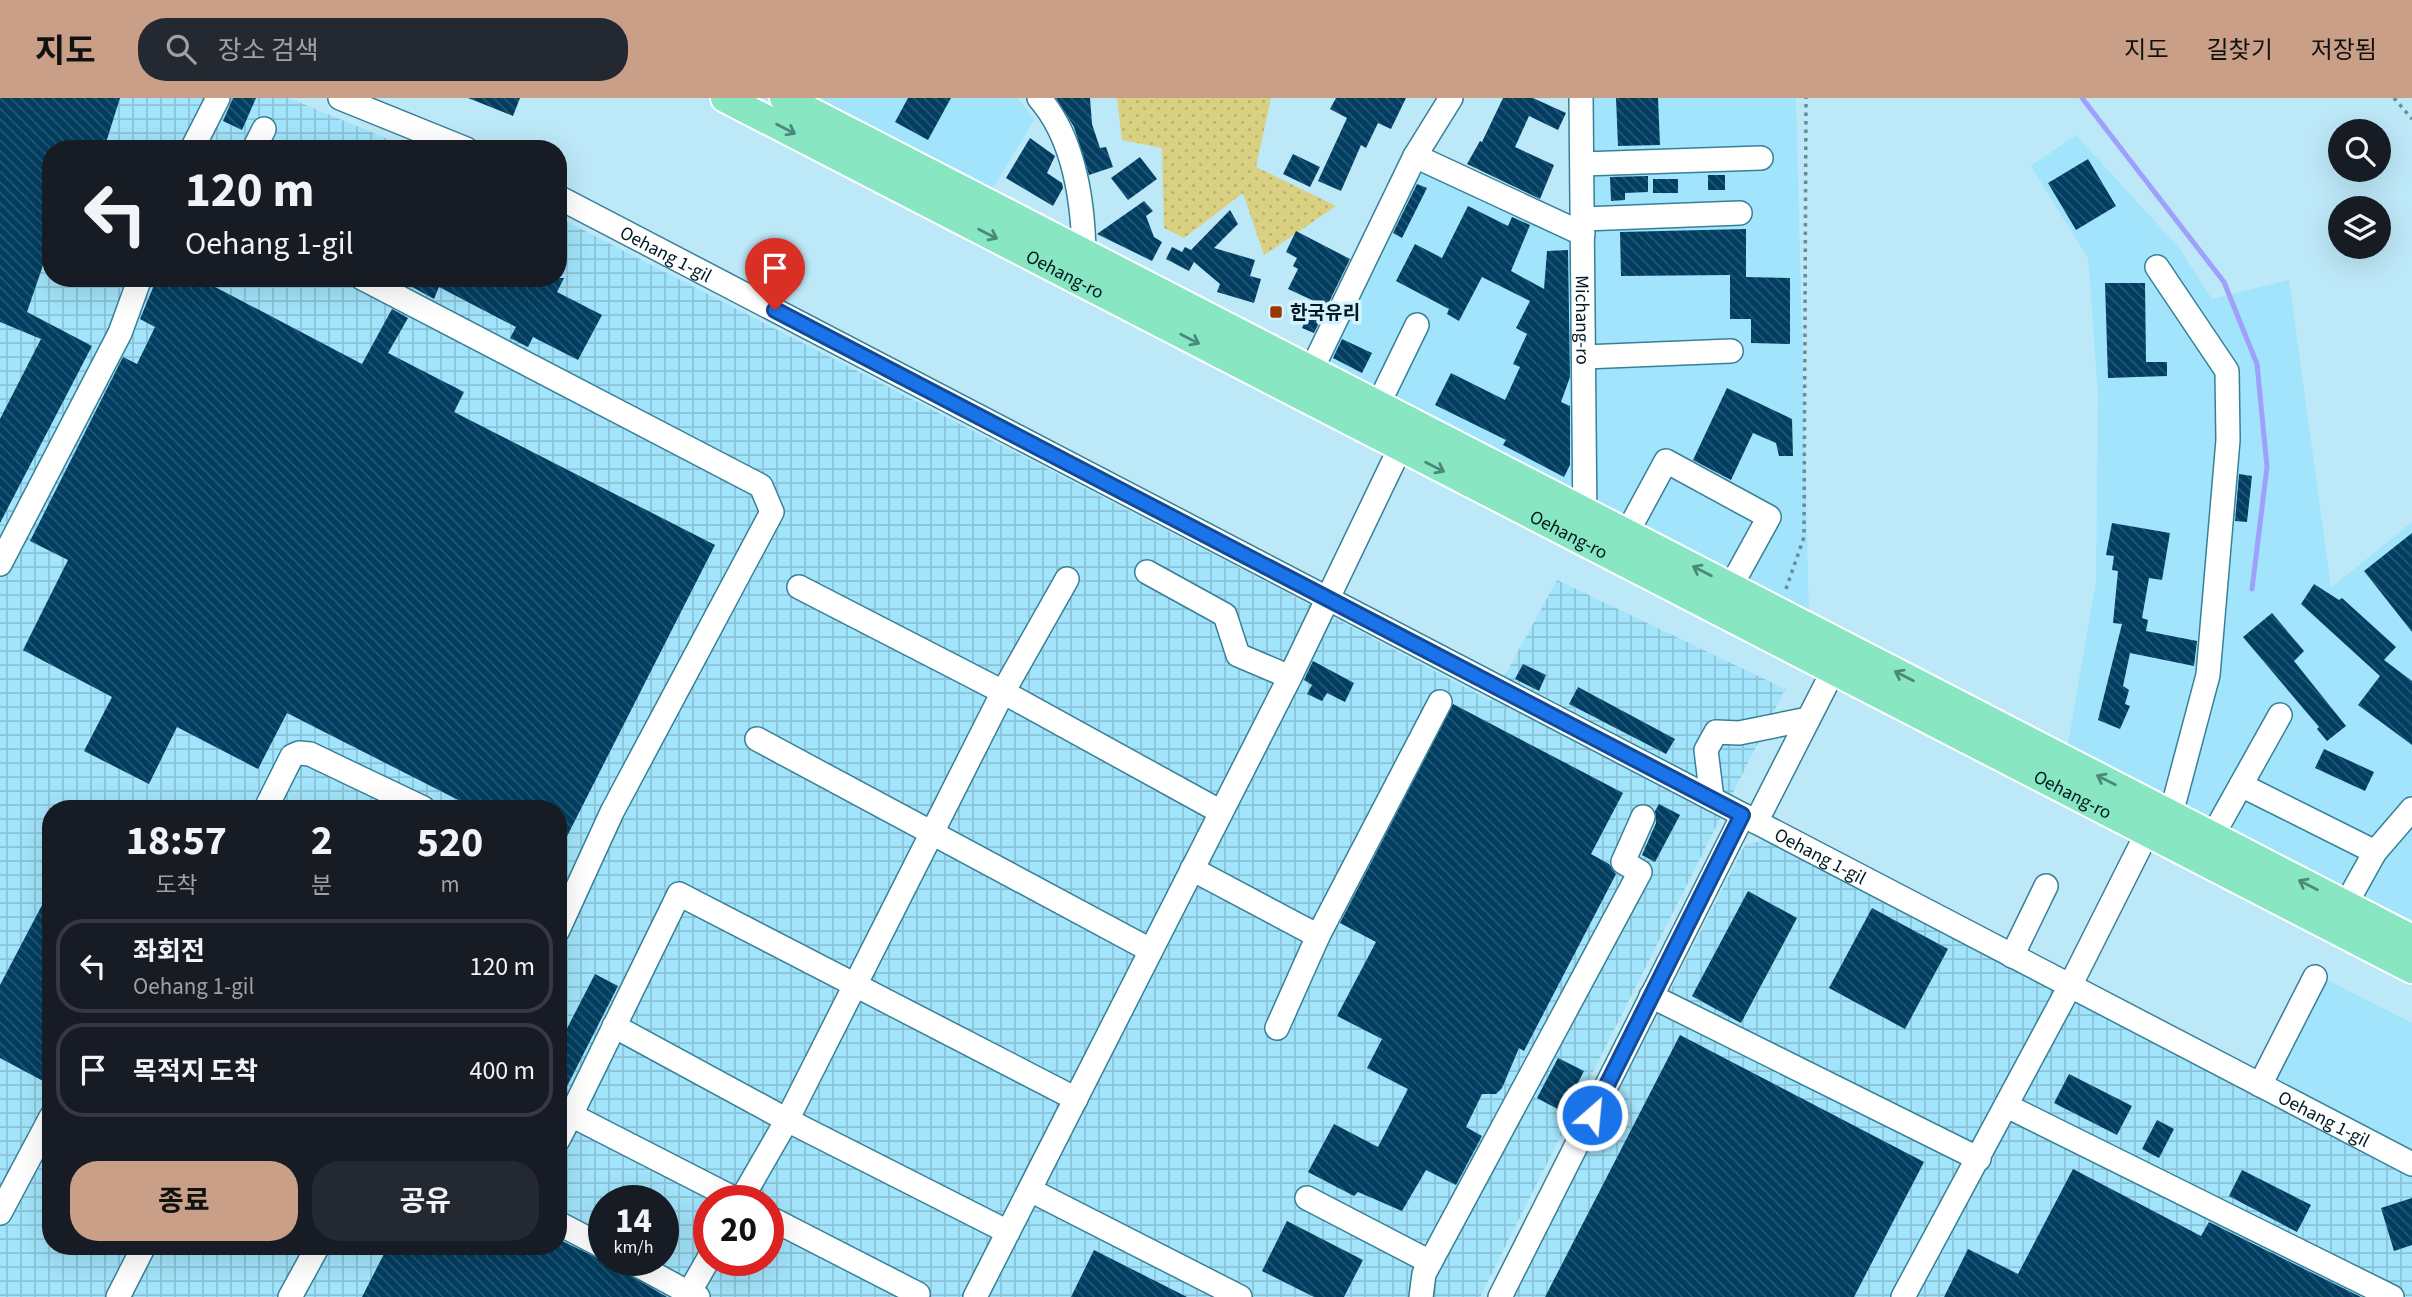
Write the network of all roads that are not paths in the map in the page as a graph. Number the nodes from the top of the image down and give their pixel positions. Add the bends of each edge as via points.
1 (218, 98) edge
2 (341, 98) edge
3 (725, 98) edge
4 (784, 98) edge
5 (1039, 98) edge
6 (1451, 98) edge
7 (1581, 98) edge
8 (197, 140) edge
9 (444, 140) edge
10 (1415, 156) junction
11 (1760, 158) dead end
12 (1583, 164) junction
13 (567, 202) edge
14 (1740, 212) dead end
15 (1583, 227) junction
16 (1084, 253) junction
17 (2157, 267) dead end
18 (137, 287) edge
19 (379, 287) edge
20 (1417, 326) dead end
21 (1731, 351) dead end
22 (1584, 358) junction
23 (1311, 371) junction
24 (1378, 405) junction
25 (1400, 448) junction
26 (1585, 511) junction
27 (1627, 533) junction
28 (1584, 544) junction
29 (0, 564) edge
30 (1147, 572) dead end
31 (1067, 579) dead end
32 (1731, 586) junction
33 (799, 587) dead end
34 (1328, 598) junction
35 (1833, 671) junction
36 (1290, 677) junction
37 (1003, 692) junction
38 (1440, 702) dead end
39 (2280, 715) dead end
40 (1808, 719) junction
41 (757, 739) dead end
42 (2241, 785) junction
43 (1712, 799) junction
44 (270, 800) edge
45 (407, 800) edge
46 (2412, 809) edge
47 (1221, 812) junction
48 (2171, 814) junction
49 (1643, 817) dead end
50 (1749, 819) junction
51 (2147, 833) junction
52 (932, 834) junction
53 (2213, 835) junction
54 (2375, 852) junction
55 (1192, 869) junction
56 (2046, 886) dead end
57 (2346, 904) junction
58 (567, 910) edge
59 (1318, 936) junction
60 (2412, 939) edge
61 (1150, 950) junction
62 (2012, 956) junction
63 (2412, 969) edge
64 (2315, 977) dead end
65 (853, 985) junction
66 (2070, 986) junction
67 (1651, 996) junction
68 (614, 1026) junction
69 (1277, 1028) dead end
70 (2260, 1085) junction
71 (1076, 1099) junction
72 (2007, 1106) junction
73 (571, 1115) junction
74 (787, 1120) junction
75 (567, 1123) edge
76 (42, 1134) edge
77 (1979, 1158) junction
78 (2412, 1164) edge
79 (709, 1185) edge
80 (748, 1185) edge
81 (1030, 1190) junction
82 (1307, 1198) dead end
83 (0, 1213) edge
84 (784, 1225) edge
85 (567, 1228) edge
86 (1009, 1232) junction
87 (588, 1239) edge
88 (139, 1255) edge
89 (313, 1255) edge
90 (1430, 1262) junction
91 (658, 1276) edge
92 (702, 1276) edge
93 (918, 1294) dead end
94 (694, 1295) edge
95 (118, 1297) edge
96 (290, 1297) edge
97 (975, 1297) edge
98 (1240, 1297) edge
99 (1422, 1297) edge
100 (1500, 1297) edge
101 (1903, 1297) edge
102 (2392, 1297) edge

1 - 8 street
2 - 9 street
3 -> 25 main road, Oehang-ro
4 - 16 main road, Oehang-ro
5 - 16 street via 1073,164 1083,209
6 - 10 street
7 - 12 street, Michang-ro
10 - 15 street
10 - 23 street
11 - 12 street
12 - 15 street, Michang-ro
13 - 34 street, Oehang 1-gil
14 - 15 street
15 - 22 street, Michang-ro
16 - 23 main road, Oehang-ro
17 - 48 street via 2227,371 2228,440 2208,675
18 - 29 street via 120,333
19 - 58 street via 761,486 772,512 612,812
20 - 24 street
21 - 22 street
22 - 26 street, Michang-ro
23 - 24 main road, Oehang-ro
24 - 26 main road, Oehang-ro
25 -> 28 main road, Oehang-ro
25 - 34 street
26 - 27 main road, Oehang-ro
26 - 28 street, Michang-ro
32 -> 27 main road, Oehang-ro
27 - 32 street via 1666,461 1769,517
28 - 35 main road, Oehang-ro
30 - 36 street via 1226,615 1238,655
31 - 37 street
48 -> 32 main road, Oehang-ro
33 - 37 street
34 - 36 street
34 - 43 street, Oehang 1-gil
35 - 40 street
35 - 51 main road, Oehang-ro
36 - 47 street
37 - 47 street
37 - 52 street
38 - 59 street
39 - 42 street
40 - 43 street via 1739,733 1716,732 1706,750
40 - 50 street
41 - 52 street
42 - 53 street
42 - 54 street
43 - 50 street, Oehang 1-gil
44 - 45 street via 299,752
46 - 54 street
47 - 55 street
48 - 53 main road, Oehang-ro
49 - 90 street via 1623,862 1640,872
50 - 62 street, Oehang 1-gil
50 - 67 street
51 - 63 main road, Oehang-ro
51 - 66 street
52 - 61 street
52 - 65 street
57 -> 53 main road, Oehang-ro
54 - 57 street
55 - 59 street
55 - 61 street
56 - 62 street
57 - 60 main road, Oehang-ro
59 - 69 street
61 - 71 street
62 - 66 street, Oehang 1-gil
64 - 70 street
65 - 68 street via 679,894
65 - 71 street
65 - 74 street
66 - 70 street, Oehang 1-gil
66 - 72 street
67 - 77 street
67 - 100 street
68 - 73 street
68 - 74 street
70 - 78 street, Oehang 1-gil
71 - 81 street
72 - 77 street
72 - 102 street
73 - 75 street
73 - 79 street
74 - 80 street
74 - 86 street
76 - 83 street
77 - 101 street
81 - 86 street
81 - 98 street
82 - 90 street
84 - 93 street
85 - 87 street
86 - 97 street
88 - 95 street
89 - 96 street
90 - 99 street
91 - 94 street
92 - 94 street

